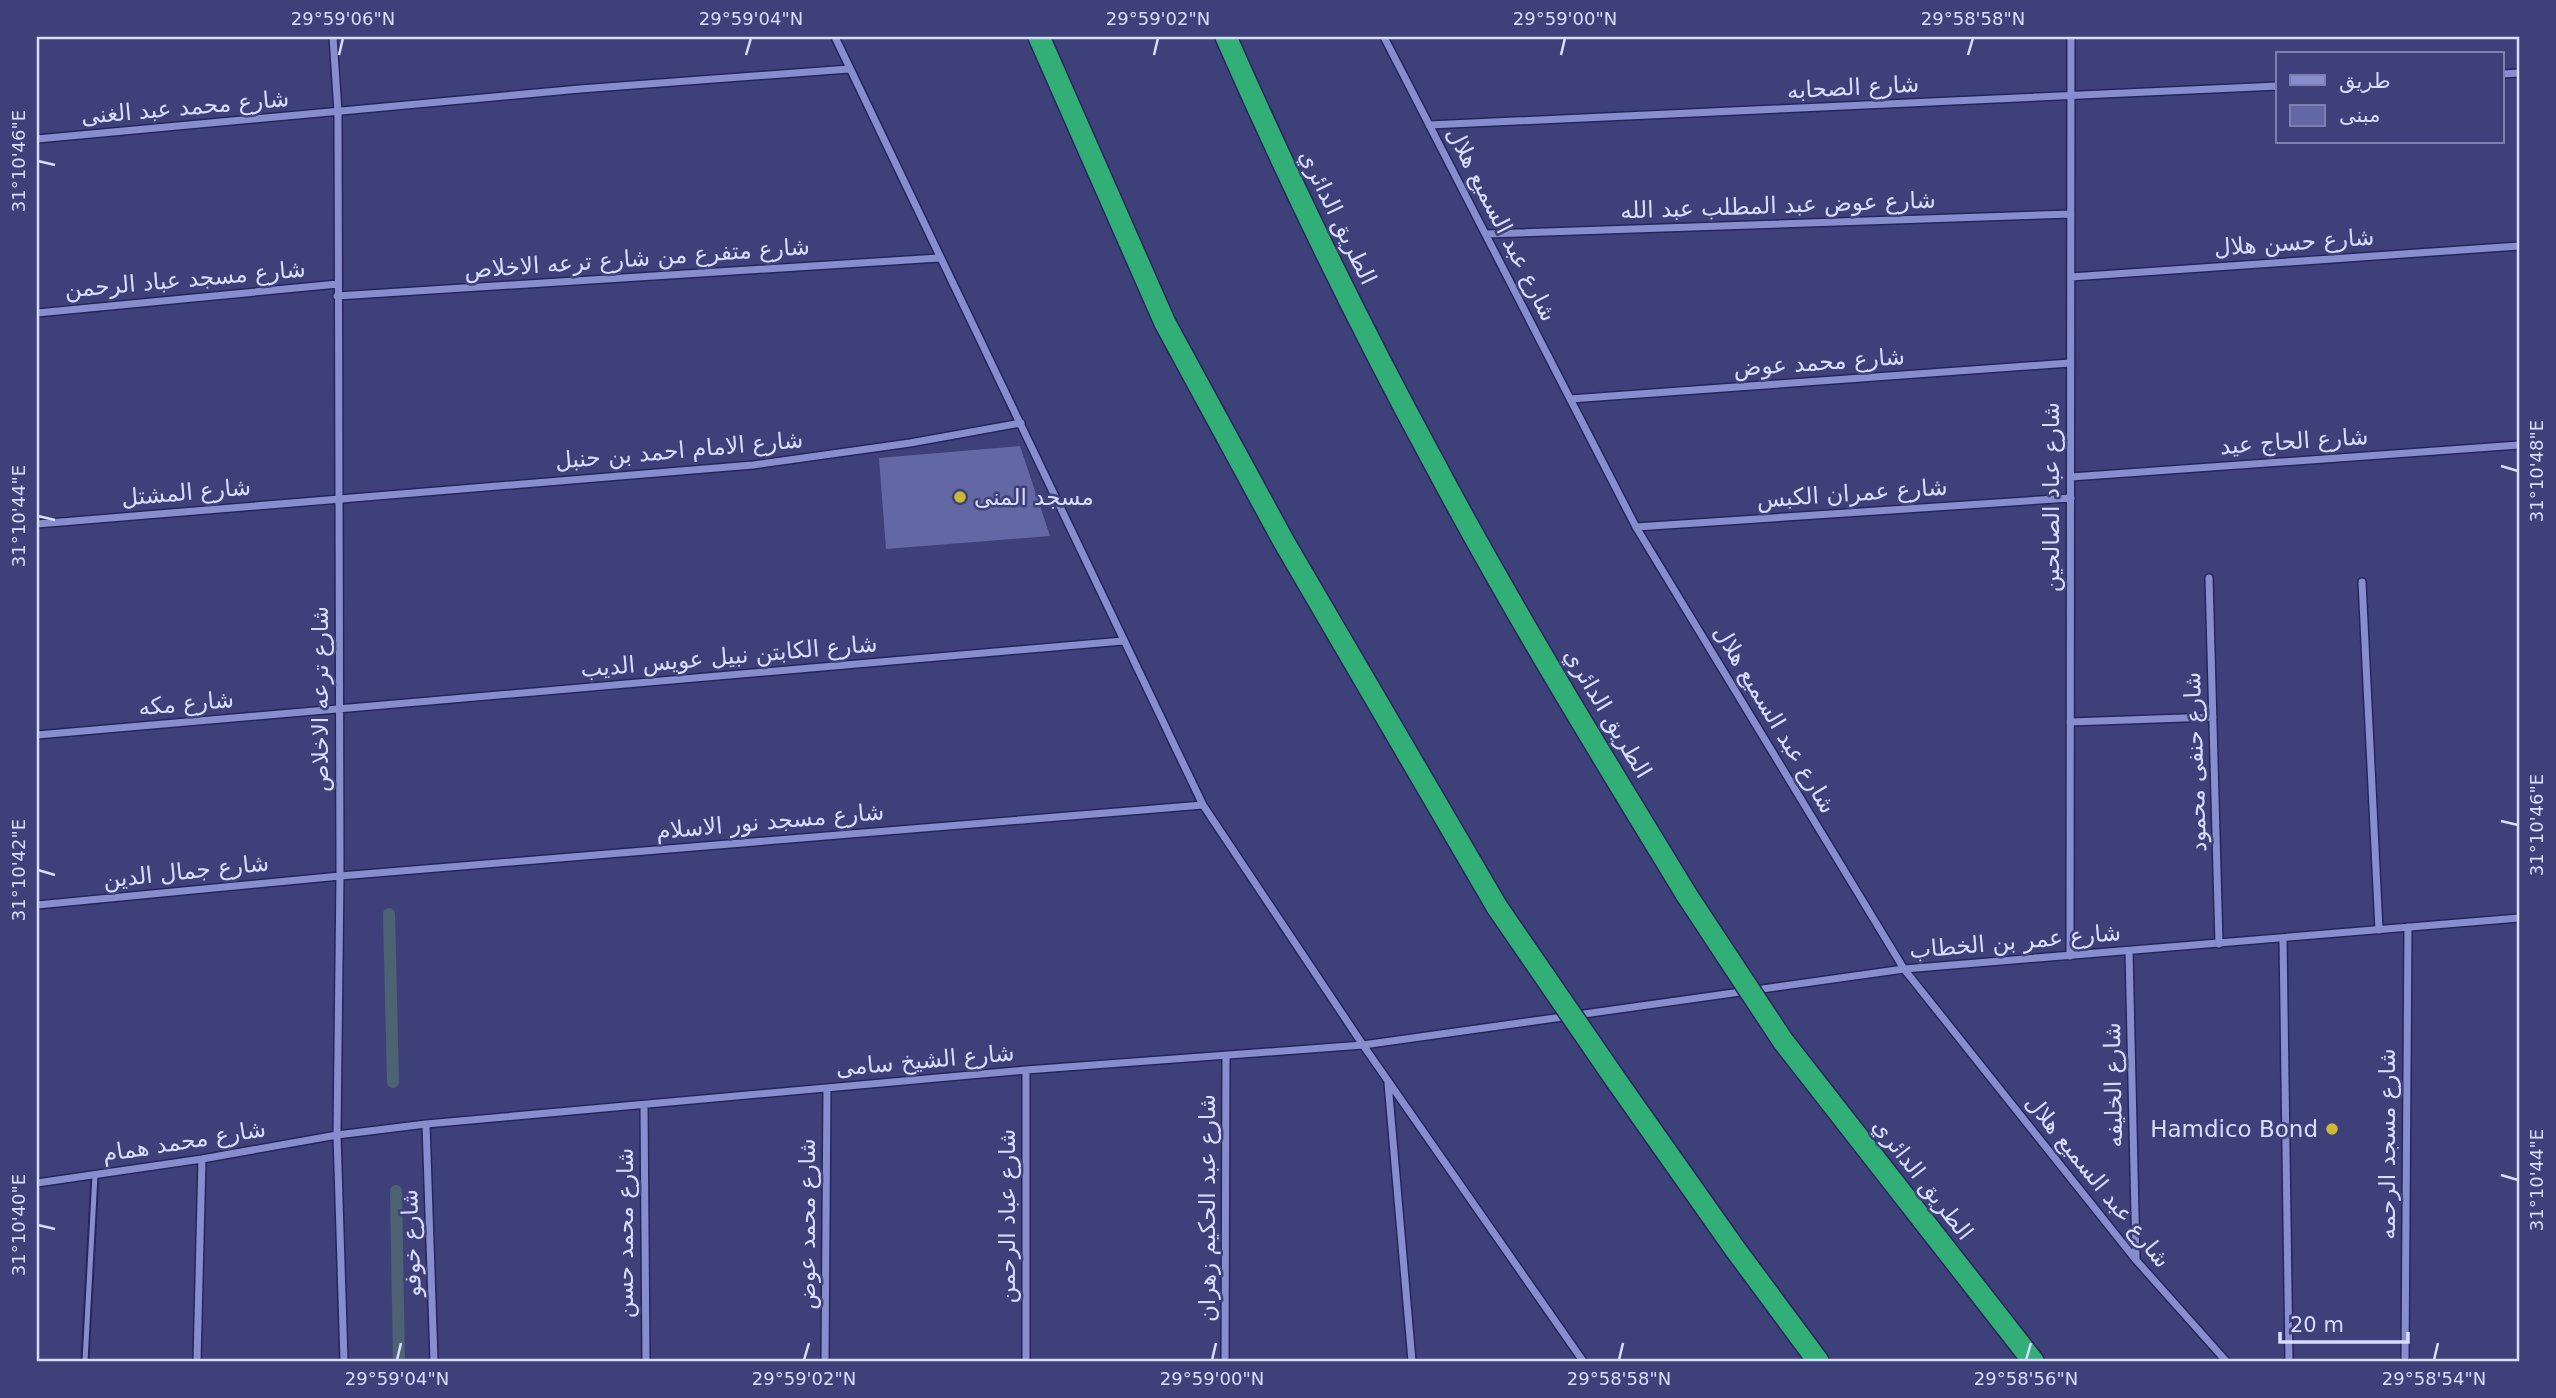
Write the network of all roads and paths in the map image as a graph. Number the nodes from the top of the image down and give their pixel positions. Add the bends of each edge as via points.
1 (333, 37) edge
2 (835, 37) edge
3 (1039, 37) edge
4 (1226, 37) edge
5 (1384, 37) edge
6 (2071, 37) edge
7 (849, 69) junction
8 (2276, 86) edge
9 (2071, 96) junction
10 (338, 112) junction
11 (1429, 125) junction
12 (37, 139) edge
13 (2071, 214) junction
14 (1486, 234) junction
15 (2519, 246) edge
16 (939, 257) junction
17 (2071, 277) junction
18 (338, 284) junction
19 (337, 296) junction
20 (37, 313) edge
21 (2070, 363) junction
22 (1570, 399) junction
23 (1021, 423) junction
24 (2519, 445) edge
25 (2071, 477) junction
26 (338, 498) junction
27 (2071, 498) junction
28 (37, 524) edge
29 (1636, 527) junction
30 (2209, 578) dead end
31 (2362, 582) dead end
32 (1123, 641) junction
33 (339, 709) junction
34 (2213, 717) junction
35 (2070, 722) junction
36 (37, 735) edge
37 (1203, 805) junction
38 (340, 876) junction
39 (37, 905) edge
40 (2519, 918) edge
41 (2408, 928) junction
42 (2379, 930) junction
43 (2283, 938) junction
44 (2219, 944) junction
45 (2129, 951) junction
46 (2070, 956) junction
47 (1904, 970) junction
48 (1516, 1022) joint
49 (1363, 1045) junction
50 (1226, 1056) junction
51 (1026, 1070) junction
52 (1388, 1081) junction
53 (827, 1088) junction
54 (644, 1105) junction
55 (426, 1124) junction
56 (337, 1135) junction
57 (202, 1159) junction
58 (95, 1175) junction
59 (37, 1183) edge
60 (2136, 1260) junction
61 (85, 1361) edge
62 (197, 1361) edge
63 (344, 1361) edge
64 (434, 1361) edge
65 (646, 1361) edge
66 (825, 1361) edge
67 (1026, 1361) edge
68 (1225, 1361) edge
69 (1412, 1361) edge
70 (1583, 1361) edge
71 (1818, 1361) edge
72 (2034, 1361) edge
73 (2226, 1361) edge
74 (2289, 1361) edge
75 (2405, 1361) edge

1 - 10 street, شارع ترعه الاخلاص
2 - 7 street
3 - 71 highway, bridge via 1165,323 1284,542 1497,907
4 - 72 highway, الطريق الدائري, bridge via 1275,148 1432,461 1514,608 1688,897 1783,1041
5 - 11 street, شارع عبد السميع هلال
6 - 9 street, شارع عباد الصالحين
7 - 10 street, شارع محمد عبد الغنى
7 - 16 street
8 - 9 street, شارع الصحابه
9 - 11 street, شارع الصحابه
9 - 13 street, شارع عباد الصالحين
10 - 12 street, شارع محمد عبد الغنى
10 - 18 street, شارع ترعه الاخلاص
11 - 14 street, شارع عبد السميع هلال
13 - 14 street, شارع عوض عبد المطلب عبد الله
13 - 17 street, شارع عباد الصالحين
14 - 22 street, شارع عبد السميع هلال
15 - 17 street, شارع حسن هلال
16 - 19 street, شارع متفرع من شارع ترعه الاخلاص
16 - 23 street
17 - 21 street, شارع عباد الصالحين
18 - 19 street, شارع ترعه الاخلاص
18 - 20 street, شارع مسجد عباد الرحمن
19 - 26 street, شارع ترعه الاخلاص
21 - 22 street, شارع محمد عوض
21 - 25 street, شارع عباد الصالحين
22 - 29 street, شارع عبد السميع هلال
23 - 26 street, شارع الامام احمد بن حنبل via 753,465
23 - 32 street
24 - 25 street, شارع الحاج عيد
25 - 27 street, شارع عباد الصالحين
26 - 28 street, شارع المشتل
26 - 33 street, شارع ترعه الاخلاص
27 - 29 street, شارع عمران الكبس
27 - 35 street, شارع عباد الصالحين
29 - 47 street, شارع عبد السميع هلال
30 - 34 street, شارع حنفى محمود
31 - 42 street
32 - 33 street, شارع الكابتن نبيل عويس الديب
32 - 37 street
33 - 36 street, شارع مكه
33 - 38 street, شارع ترعه الاخلاص
34 - 35 street
34 - 44 street, شارع حنفى محمود
35 - 46 street, شارع عباد الصالحين
37 - 38 street, شارع مسجد نور الاسلام
37 - 49 street
38 - 39 street, شارع جمال الدين
38 - 56 street, شارع ترعه الاخلاص
40 - 41 street, شارع عمر بن الخطاب
41 - 42 street, شارع عمر بن الخطاب
41 - 75 street, شارع مسجد الرحمه
42 - 43 street, شارع عمر بن الخطاب
43 - 44 street, شارع عمر بن الخطاب
43 - 74 street
44 - 45 street, شارع عمر بن الخطاب
45 - 46 street, شارع عمر بن الخطاب
45 - 60 street, شارع الخليفه
46 - 47 street, شارع عمر بن الخطاب
47 - 48 street, شارع عمر بن الخطاب
47 - 60 street, شارع عبد السميع هلال
48 - 49 street, شارع الشيخ سامى
49 - 50 street, شارع الشيخ سامى
49 - 52 street
50 - 51 street, شارع الشيخ سامى
50 - 68 street, شارع عبد الحكيم زهران
51 - 53 street, شارع الشيخ سامى
51 - 67 street, شارع عباد الرحمن
52 - 69 street
52 - 70 street
53 - 54 street, شارع الشيخ سامى
53 - 66 street, شارع محمد عوض
54 - 55 street, شارع الشيخ سامى
54 - 65 street, شارع محمد حسن
55 - 56 street, شارع الشيخ سامى
55 - 64 street, شارع خوفو
56 - 57 street, شارع محمد همام
56 - 63 street, شارع ترعه الاخلاص
57 - 58 street, شارع محمد همام
57 - 62 street
58 - 59 street, شارع محمد همام
58 - 61 lane
60 - 73 street, شارع عبد السميع هلال

